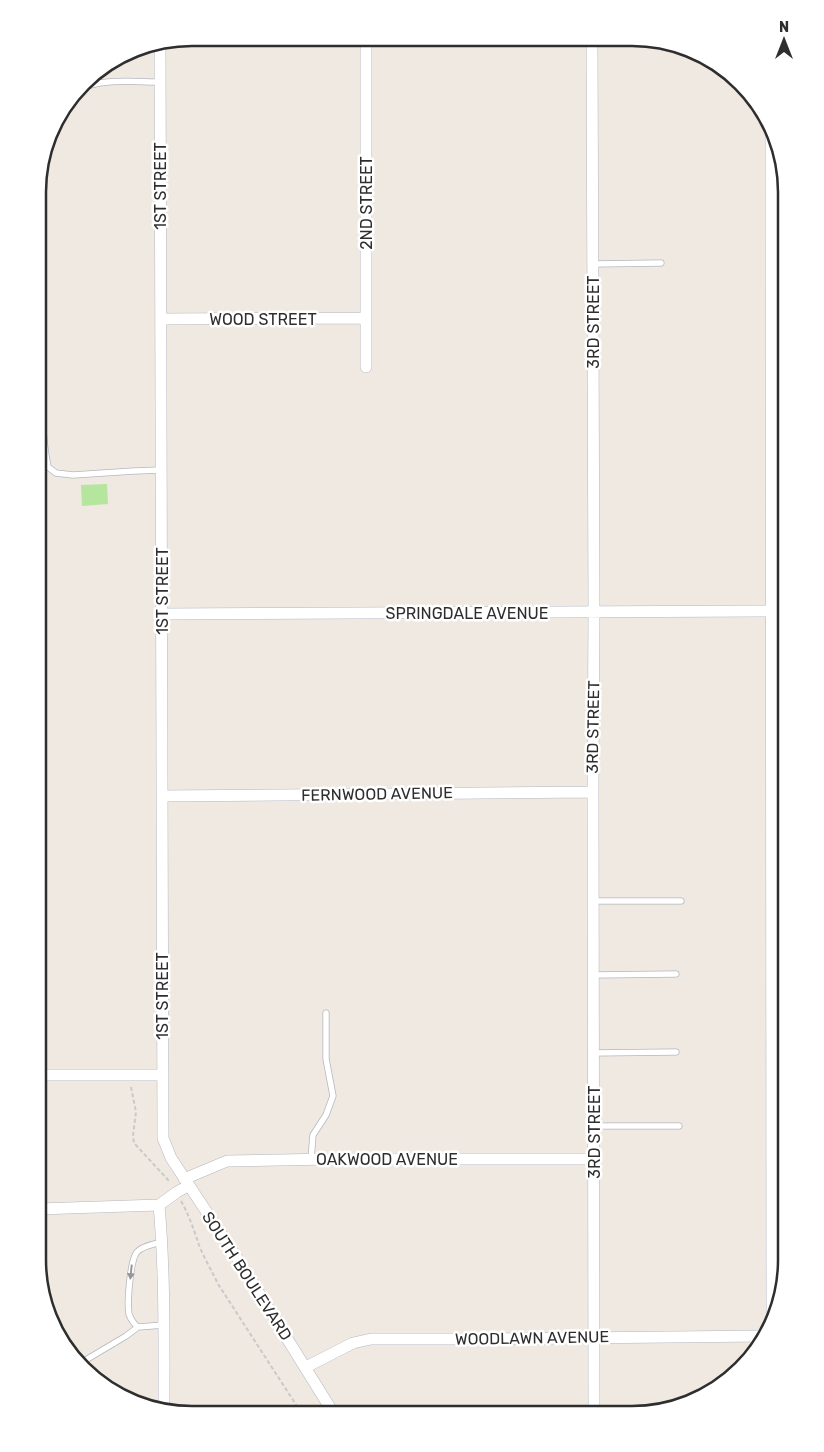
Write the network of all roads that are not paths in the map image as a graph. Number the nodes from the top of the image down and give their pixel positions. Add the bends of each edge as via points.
1 (366, 46) edge
2 (592, 46) edge
3 (160, 50) edge
4 (160, 82) junction
5 (96, 83) edge
6 (777, 187) edge
7 (778, 229) edge
8 (661, 263) dead end
9 (593, 264) junction
10 (366, 318) junction
11 (161, 319) junction
12 (366, 366) dead end
13 (46, 458) edge
14 (778, 461) edge
15 (161, 470) junction
16 (773, 611) junction
17 (594, 612) junction
18 (162, 614) junction
19 (593, 792) junction
20 (162, 796) junction
21 (593, 901) junction
22 (681, 901) dead end
23 (676, 974) dead end
24 (593, 975) junction
25 (326, 1013) dead end
26 (676, 1052) dead end
27 (593, 1053) junction
28 (46, 1075) edge
29 (163, 1075) junction
30 (594, 1126) junction
31 (679, 1126) dead end
32 (163, 1138) joint
33 (312, 1159) junction
34 (594, 1159) junction
35 (186, 1182) junction
36 (159, 1205) junction
37 (46, 1209) edge
38 (162, 1242) junction
39 (774, 1292) edge
40 (164, 1325) junction
41 (138, 1327) junction
42 (756, 1336) edge
43 (594, 1337) junction
44 (86, 1359) edge
45 (306, 1367) junction
46 (164, 1402) edge
47 (329, 1406) edge
48 (594, 1406) edge

1 - 10 street, 2ND STREET
2 - 9 street, 3RD STREET
3 - 4 street, 1ST STREET
4 - 5 lane
4 - 11 street, 1ST STREET
6 - 7 street
8 - 9 lane
9 - 17 street, 3RD STREET
10 - 11 street, WOOD STREET
10 - 12 street, 2ND STREET
11 - 15 street, 1ST STREET
13 - 15 lane via 48,467 56,473
14 - 16 street
15 - 18 street, 1ST STREET
16 - 17 street, SPRINGDALE AVENUE
16 - 39 street
17 - 18 street, SPRINGDALE AVENUE
17 - 19 street, 3RD STREET
18 - 20 street, 1ST STREET
19 - 20 street, FERNWOOD AVENUE
19 - 21 street, 3RD STREET
20 - 29 street, 1ST STREET
21 - 22 lane
21 - 24 street, 3RD STREET
23 - 24 lane
24 - 27 street, 3RD STREET
25 - 33 lane via 326,1059 333,1096 313,1135
26 - 27 lane
27 - 30 street, 3RD STREET
28 - 29 street
29 - 32 street, 1ST STREET
30 - 31 lane
30 - 34 street, 3RD STREET
32 - 35 street, SOUTH BOULEVARD
33 - 34 street, OAKWOOD AVENUE
33 - 35 street, OAKWOOD AVENUE via 227,1161
34 - 43 street, 3RD STREET
35 - 36 street, OAKWOOD AVENUE
35 - 45 street, SOUTH BOULEVARD
36 - 37 street
36 - 38 street
38 - 40 street
38 -> 41 lane via 137,1251 133,1258 128,1309
40 - 41 lane
40 - 46 street
41 - 44 lane
42 - 43 street, WOODLAWN AVENUE
43 - 45 street, WOODLAWN AVENUE via 371,1339 353,1343
43 - 48 street, 3RD STREET
45 - 47 street, SOUTH BOULEVARD

